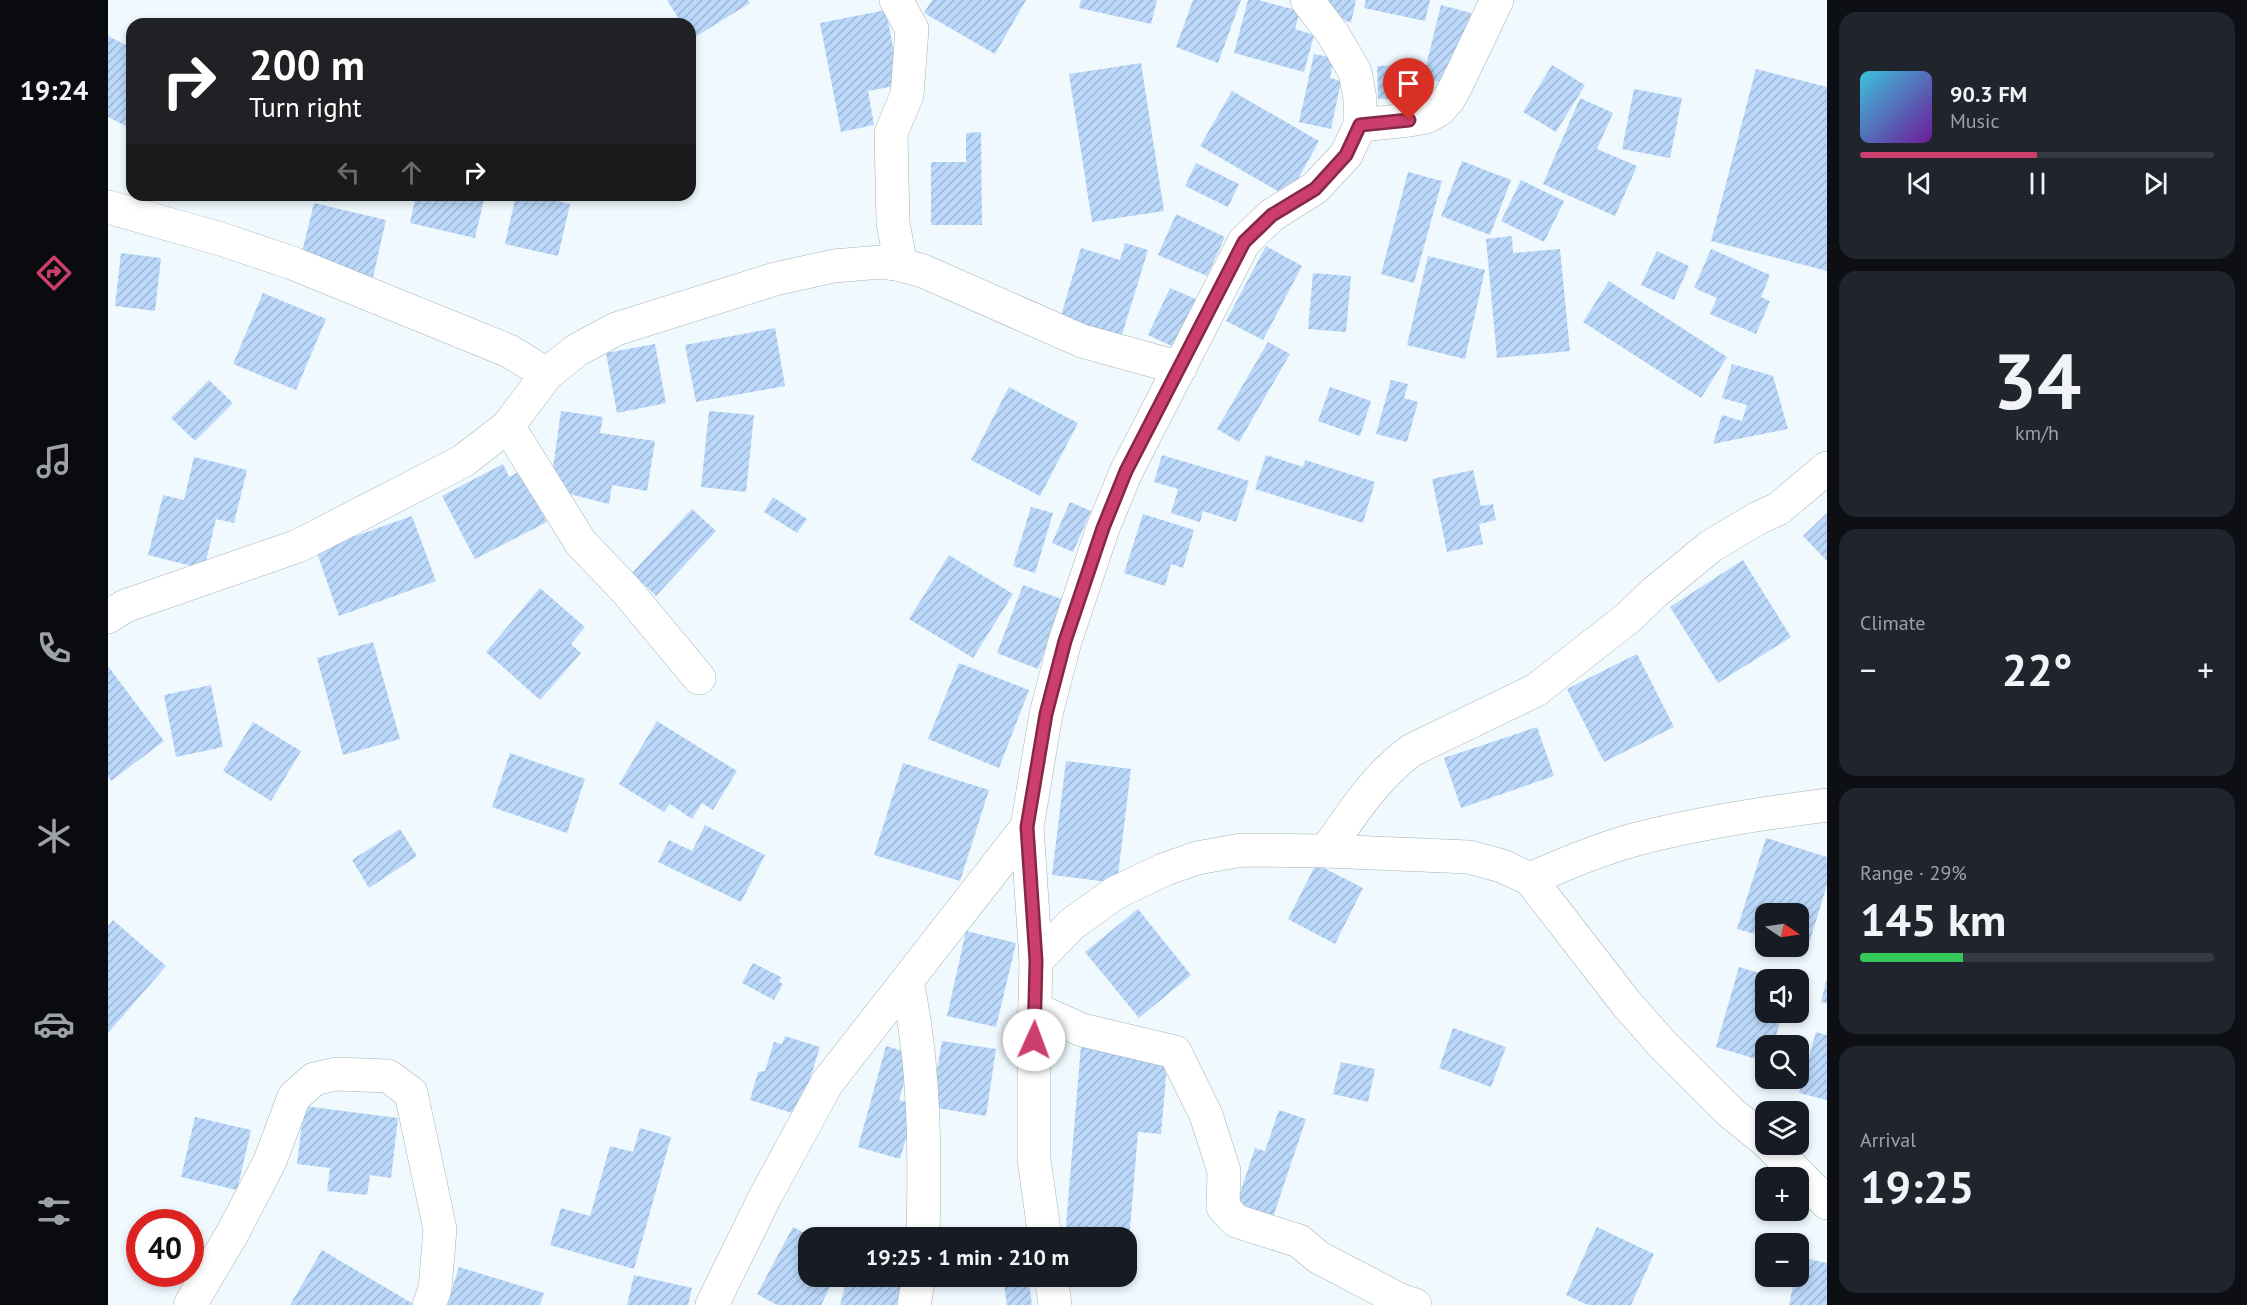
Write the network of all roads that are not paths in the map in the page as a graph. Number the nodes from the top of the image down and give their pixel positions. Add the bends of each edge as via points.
1 (896, 0) edge
2 (1307, 0) edge
3 (1497, 0) edge
4 (1360, 125) junction
5 (108, 207) edge
6 (901, 265) junction
7 (1180, 368) junction
8 (547, 374) junction
9 (508, 426) junction
10 (1827, 468) edge
11 (108, 617) edge
12 (699, 678) dead end
13 (1827, 805) edge
14 (1027, 827) junction
15 (1326, 851) junction
16 (1530, 879) junction
17 (1036, 961) junction
18 (907, 982) junction
19 (1035, 1009) junction
20 (1755, 1132) edge
21 (1780, 1155) edge
22 (1827, 1203) edge
23 (923, 1227) edge
24 (1043, 1227) edge
25 (917, 1287) edge
26 (1053, 1287) edge
27 (190, 1305) edge
28 (429, 1305) edge
29 (712, 1305) edge
30 (914, 1305) edge
31 (1055, 1305) edge
32 (1415, 1305) edge

1 - 6 street via 912,29 907,95 891,133 893,223
2 - 4 street via 1355,72
3 - 4 street via 1456,86 1439,110 1426,117
4 - 7 street via 1346,155 1315,189 1272,215 1244,242
5 - 8 street via 292,263 509,351
6 - 7 street via 1082,341
6 - 8 street via 881,262 834,266 679,308 601,335
7 - 14 street via 1126,471 1078,601 1046,714
8 - 9 street
9 - 11 street via 463,461 298,546 125,606
9 - 12 street via 581,543
10 - 15 street via 1778,509 1711,546 1536,690 1395,762
13 - 16 street via 1635,840
14 - 17 street
14 - 18 street
15 - 16 street via 1469,857
15 - 17 street via 1242,850 1197,858 1163,870 1107,899 1072,924
16 - 20 street via 1663,1045
17 - 19 street
18 - 23 street via 915,1020 924,1121
18 - 29 street via 827,1083
19 - 24 street via 1034,1159
19 - 32 street via 1082,1030 1175,1052 1206,1115 1224,1171 1223,1207 1236,1221 1299,1241 1318,1257
21 - 22 street
25 - 30 street
26 - 31 street
27 - 28 street via 270,1161 294,1097 314,1079 336,1074 388,1076 411,1092 440,1229 435,1289

